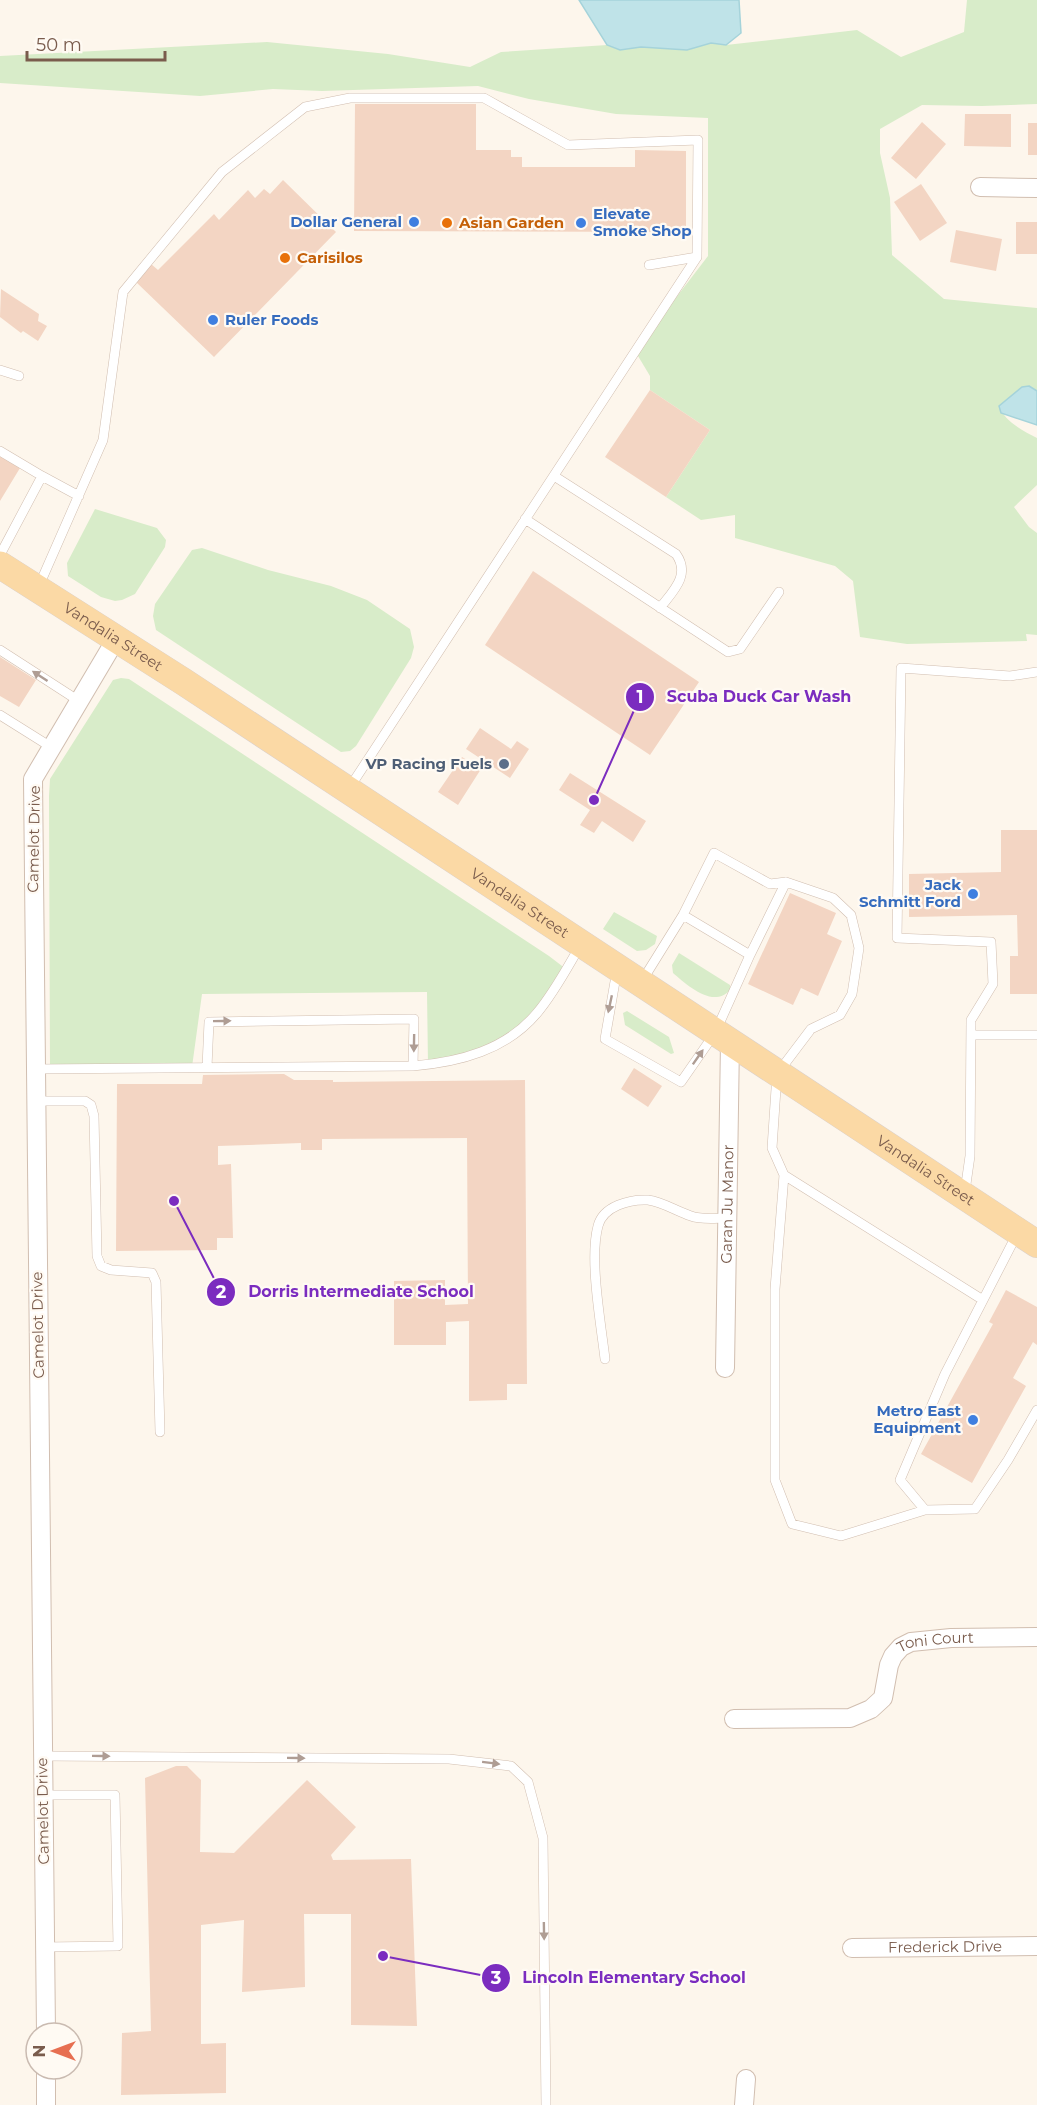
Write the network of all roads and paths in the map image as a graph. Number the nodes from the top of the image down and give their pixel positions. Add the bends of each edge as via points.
1 (980, 187) dead end
2 (1037, 188) edge
3 (697, 257) junction
4 (650, 265) dead end
5 (0, 370) edge
6 (19, 376) dead end
7 (0, 452) edge
8 (42, 476) junction
9 (554, 476) junction
10 (79, 496) junction
11 (525, 519) junction
12 (0, 555) edge
13 (0, 565) edge
14 (38, 589) junction
15 (779, 592) dead end
16 (660, 608) junction
17 (116, 639) junction
18 (0, 650) edge
19 (1037, 672) edge
20 (79, 701) junction
21 (0, 714) edge
22 (51, 747) junction
23 (348, 790) junction
24 (786, 882) junction
25 (683, 915) junction
26 (582, 944) junction
27 (750, 955) junction
28 (618, 968) junction
29 (641, 983) junction
30 (971, 1035) junction
31 (1037, 1035) edge
32 (722, 1037) junction
33 (413, 1066) junction
34 (207, 1067) junction
35 (35, 1069) junction
36 (777, 1074) junction
37 (35, 1101) junction
38 (784, 1175) junction
39 (964, 1197) junction
40 (728, 1218) junction
41 (1028, 1238) edge
42 (983, 1300) junction
43 (605, 1359) dead end
44 (725, 1368) dead end
45 (1037, 1410) edge
46 (160, 1432) dead end
47 (925, 1510) junction
48 (1037, 1637) edge
49 (734, 1719) dead end
50 (42, 1756) junction
51 (43, 1795) junction
52 (1037, 1946) edge
53 (45, 1947) junction
54 (852, 1948) dead end
55 (46, 2021) edge
56 (746, 2079) dead end
57 (46, 2081) edge
58 (46, 2105) edge
59 (546, 2105) edge
60 (744, 2105) edge

1 - 2 street
3 - 4 lane
3 - 9 lane
3 - 10 lane via 698,140 568,145 483,98 350,98 305,107 222,172 123,292 103,440
5 - 6 lane
7 - 8 lane
8 - 10 lane
8 - 12 lane
9 - 11 lane
9 - 16 lane via 676,554 683,574
10 - 14 lane
11 - 16 lane
11 - 23 lane
13 - 14 main road, Vandalia Street
14 - 17 main road, Vandalia Street
15 - 16 lane via 740,649 728,652
17 - 20 street, Camelot Drive
17 - 23 main road, Vandalia Street
20 -> 18 lane
19 - 30 lane via 1010,676 901,668 897,938 991,942 993,984 971,1020
20 - 22 street, Camelot Drive
21 - 22 lane
22 - 35 street, Camelot Drive via 33,779
23 - 26 main road, Vandalia Street
24 - 25 lane via 770,884 714,853
24 - 27 lane
24 - 36 lane via 833,898 851,915 859,948 852,993 840,1015 812,1029
25 - 27 lane
25 - 29 lane
26 - 28 main road, Vandalia Street
26 - 33 lane via 537,1013 504,1042 467,1058
27 - 32 lane
28 - 29 main road, Vandalia Street
28 -> 32 lane via 604,1039 681,1082
29 - 32 main road, Vandalia Street
30 - 31 lane
30 - 39 lane via 970,1156
32 - 36 main road, Vandalia Street
32 - 40 street, Garan Ju Manor
33 - 34 lane
34 -> 33 lane via 209,1022 414,1019
34 - 35 lane
35 - 37 street, Camelot Drive
36 - 38 lane via 772,1148
36 - 39 main road, Vandalia Street
37 - 46 lane via 85,1101 91,1105 97,1256 101,1266 152,1273 156,1282
37 - 50 street, Camelot Drive
38 - 42 lane
38 - 47 lane via 776,1289 775,1480 792,1524 842,1536
39 - 41 main road, Vandalia Street
40 - 43 lane via 693,1218 663,1204 638,1200 622,1203 608,1212 598,1224 595,1270
40 - 44 street, Garan Ju Manor
41 - 42 lane
42 - 47 lane via 945,1374 900,1480
45 - 47 lane via 975,1509
48 - 49 street, Toni Court via 911,1641 893,1656 883,1698 871,1709 850,1718
50 - 51 street, Camelot Drive
50 -> 59 lane via 449,1759 511,1766 528,1782 543,1838
51 - 53 street, Camelot Drive
51 - 53 lane via 115,1795 118,1946
52 - 54 street, Frederick Drive
53 - 55 street, Camelot Drive
56 - 60 street
57 - 58 street

